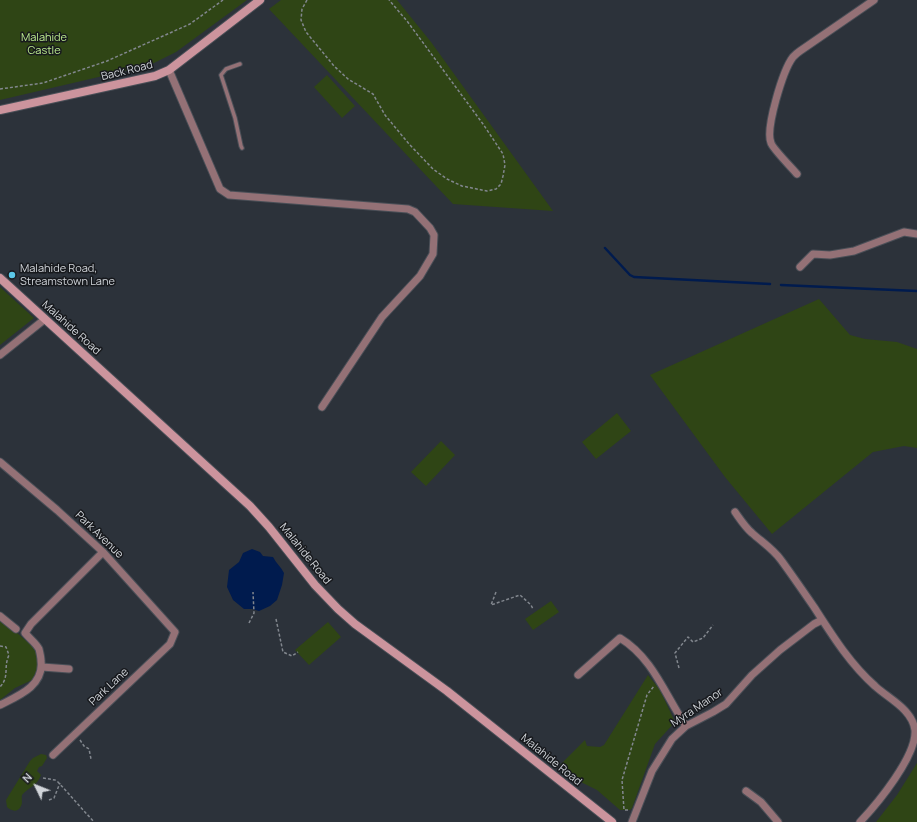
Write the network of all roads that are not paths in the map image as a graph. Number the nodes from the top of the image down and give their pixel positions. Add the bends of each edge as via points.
1 (260, 0) edge
2 (874, 0) edge
3 (240, 64) dead end
4 (169, 70) junction
5 (0, 110) edge
6 (242, 148) dead end
7 (797, 174) dead end
8 (917, 234) edge
9 (800, 267) dead end
10 (0, 278) edge
11 (45, 319) junction
12 (0, 355) edge
13 (322, 407) dead end
14 (2, 467) edge
15 (735, 512) dead end
16 (103, 552) junction
17 (0, 616) edge
18 (822, 620) junction
19 (16, 629) dead end
20 (175, 632) joint
21 (42, 667) junction
22 (69, 669) dead end
23 (578, 674) dead end
24 (0, 705) edge
25 (686, 726) junction
26 (53, 755) dead end
27 (746, 791) dead end
28 (612, 822) edge
29 (632, 822) edge
30 (778, 822) edge
31 (860, 822) edge

1 - 4 main road, Back Road
2 - 7 street via 800,51 793,57 787,69 770,128 771,143
3 - 6 lane via 226,69 221,75
4 - 5 main road, Back Road via 142,80
4 - 13 street via 220,189 224,192 229,195 408,210 415,212 434,235 433,254 420,276 382,317
8 - 9 street via 904,232 854,251 830,255 813,254
10 - 11 main road, Malahide Road
11 - 12 street
11 - 28 main road, Malahide Road via 250,506 338,609 448,691
14 - 16 street, Park Avenue via 57,510
15 - 18 street via 751,532 779,558
16 - 20 street, Park Avenue
16 - 21 street via 25,633 39,650
17 - 19 street
18 - 25 street, Myra Manor via 780,650 752,675 726,704
18 - 31 street via 864,675 904,710 915,730 913,745 904,765 880,801
20 - 26 street, Park Lane via 170,644
21 - 22 street
21 - 24 street via 34,685
23 - 25 street via 620,638 648,664
25 - 29 street, Myra Manor via 672,739 652,771
27 - 30 street via 761,802

